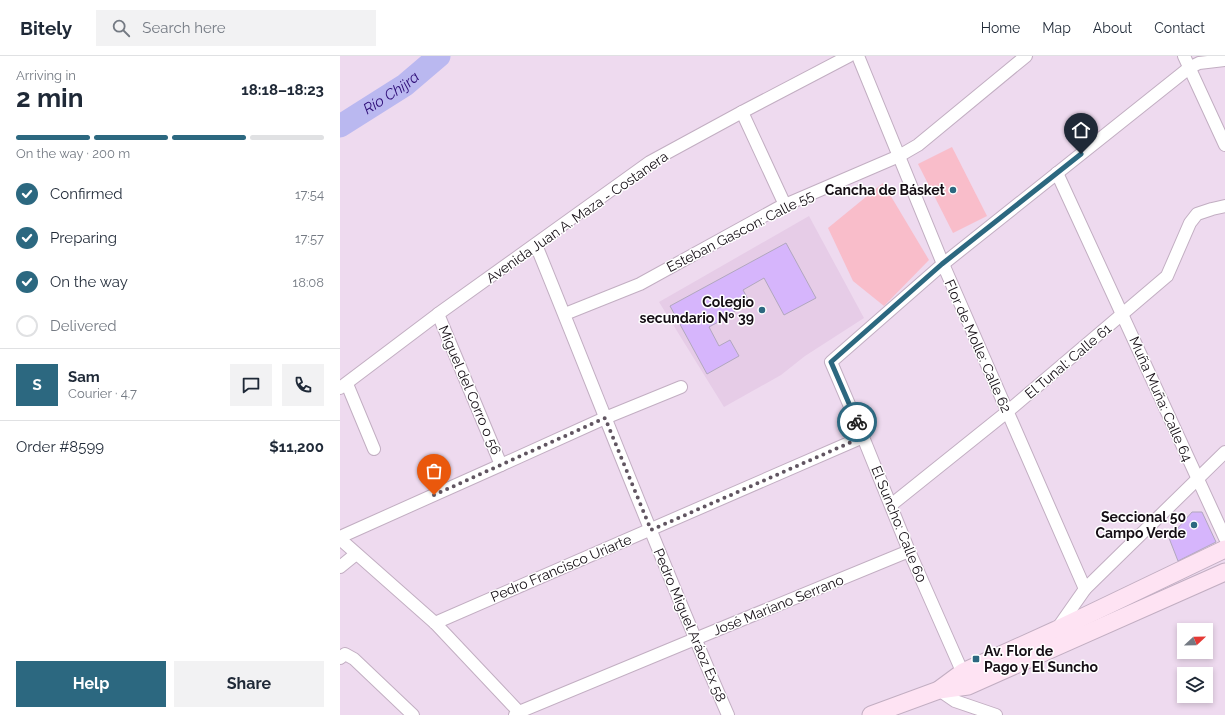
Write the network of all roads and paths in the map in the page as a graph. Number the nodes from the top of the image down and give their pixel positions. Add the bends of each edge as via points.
1 (849, 56) edge
2 (858, 56) edge
3 (1026, 56) edge
4 (1184, 56) edge
5 (1225, 60) edge
6 (1189, 68) junction
7 (742, 112) junction
8 (1225, 145) edge
9 (899, 156) junction
10 (1057, 173) junction
11 (785, 205) junction
12 (1225, 206) edge
13 (536, 245) junction
14 (942, 264) junction
15 (438, 314) junction
16 (565, 314) junction
17 (1123, 315) junction
18 (343, 386) edge
19 (681, 387) dead end
20 (1007, 412) junction
21 (605, 418) junction
22 (863, 437) junction
23 (374, 449) dead end
24 (1225, 452) edge
25 (501, 465) junction
26 (1198, 479) junction
27 (891, 505) junction
28 (651, 530) junction
29 (340, 538) edge
30 (1225, 538) edge
31 (1225, 549) edge
32 (909, 551) junction
33 (356, 554) junction
34 (340, 567) edge
35 (1225, 572) edge
36 (1085, 589) junction
37 (435, 623) junction
38 (1056, 630) junction
39 (695, 639) junction
40 (342, 656) edge
41 (965, 679) junction
42 (939, 690) junction
43 (518, 714) edge
44 (414, 715) edge
45 (728, 715) edge
46 (871, 715) edge
47 (996, 715) edge

1 - 7 street, Avenida Juan A. Maza - Costanera
2 - 9 street, Flor de Molle: Calle 62
3 - 9 street, Esteban Gascon: Calle 55 via 918,145
4 - 6 street
5 - 6 street via 1200,63
6 - 8 street
6 - 10 street
7 - 11 street
7 - 13 street, Avenida Juan A. Maza - Costanera via 650,162
9 - 11 street, Esteban Gascon: Calle 55
9 - 14 street, Flor de Molle: Calle 62
10 - 14 street
10 - 17 street, Muña Muña: Calle 64
11 - 16 street, Esteban Gascon: Calle 55 via 640,284
12 - 17 street, El Tunal: Calle 61 via 1197,214 1190,223 1167,276
13 - 15 street, Avenida Juan A. Maza - Costanera
13 - 16 street, Pedro Miguel Aráoz Ex 58
14 - 20 street, Flor de Molle: Calle 62
14 - 22 street, El Suncho: Calle 60 via 831,362
15 - 18 street, Avenida Juan A. Maza - Costanera
15 - 25 street, Miguel del Corro o 56
16 - 21 street, Pedro Miguel Aráoz Ex 58
17 - 20 street, El Tunal: Calle 61
17 - 26 street, Muña Muña: Calle 64
18 - 23 street
19 - 21 street
20 - 27 street, El Tunal: Calle 61
20 - 36 street, Flor de Molle: Calle 62
21 - 25 street
21 - 28 street, Pedro Miguel Aráoz Ex 58
22 - 27 street, El Suncho: Calle 60
22 - 28 street, Pedro Francisco Uriarte
24 - 26 street
25 - 29 street
26 - 30 street, Muña Muña: Calle 64
26 - 36 street
27 - 32 street, El Suncho: Calle 60
28 - 37 street, Pedro Francisco Uriarte
28 - 39 street, Pedro Miguel Aráoz Ex 58
29 - 33 street
31 - 38 street
32 - 39 street, José Mariano Serrano
32 - 41 street, El Suncho: Calle 60
33 - 34 street
33 - 37 street
35 - 41 street
36 - 38 street
37 - 43 street
38 - 41 street
39 - 43 street, José Mariano Serrano
39 - 45 street, Pedro Miguel Aráoz Ex 58
40 - 44 street via 354,659
41 - 42 street
42 - 46 street
42 - 47 street via 955,701

